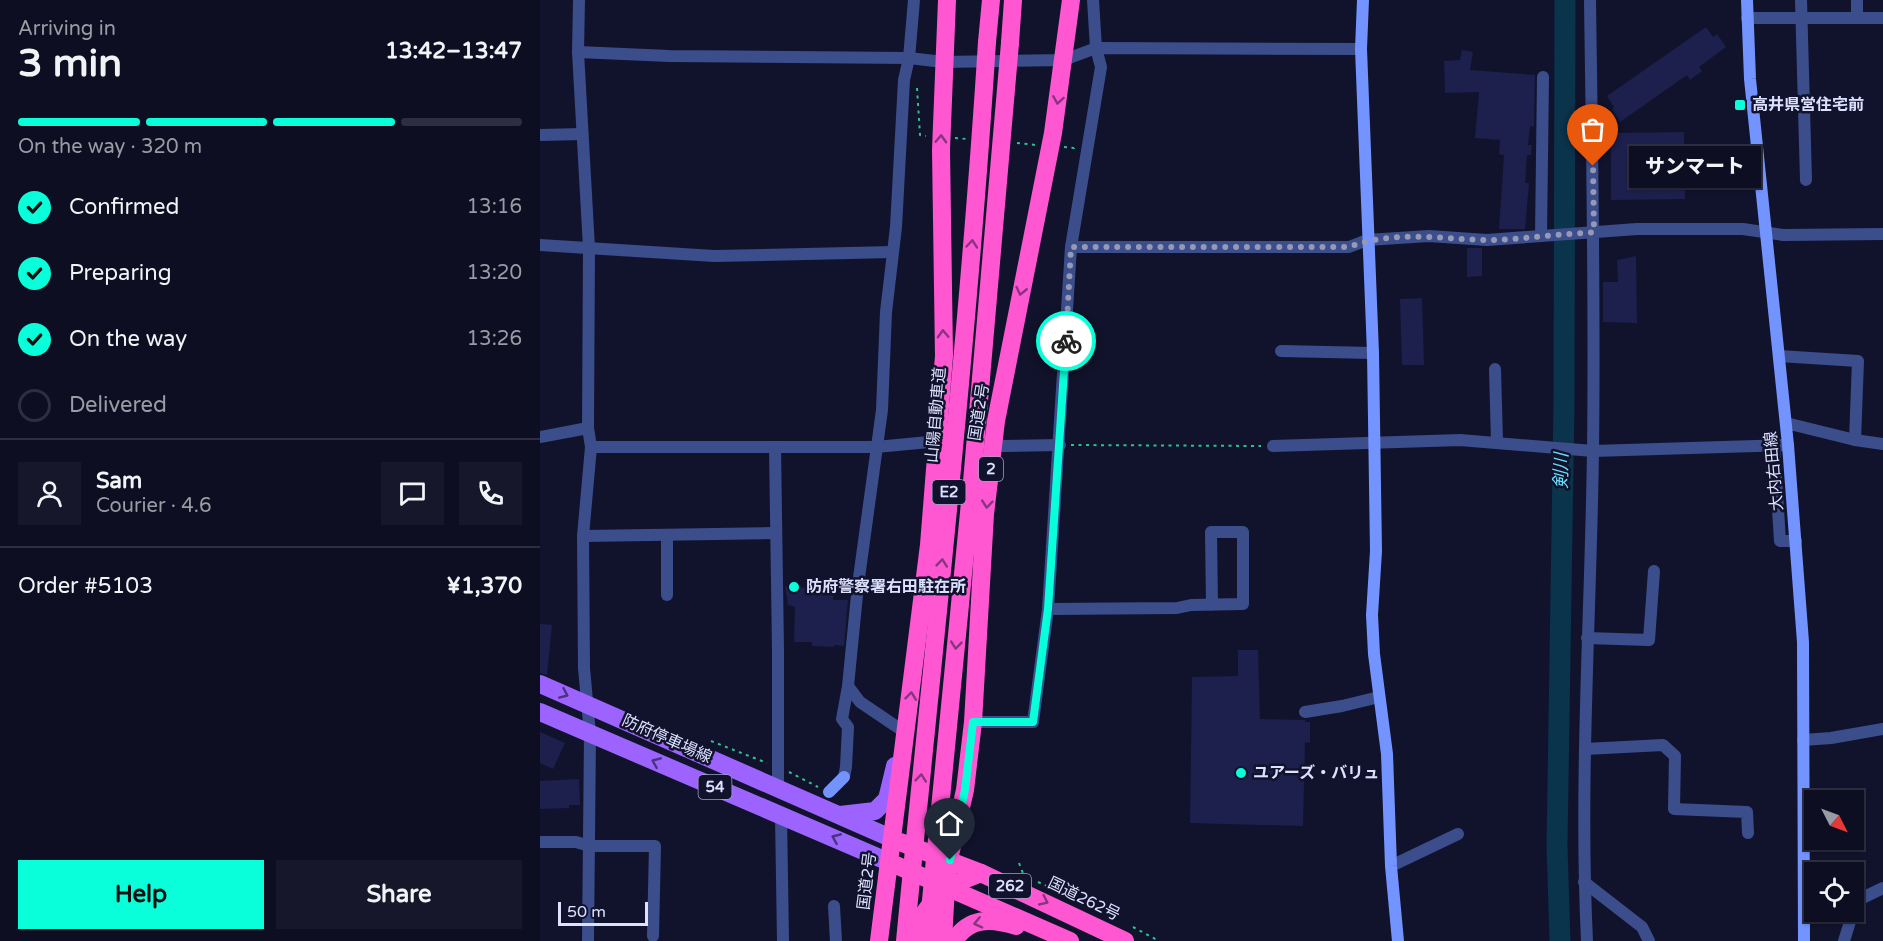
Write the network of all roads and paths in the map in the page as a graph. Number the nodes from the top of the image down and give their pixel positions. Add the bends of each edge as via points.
1 (579, 0) edge
2 (914, 0) edge
3 (947, 0) edge
4 (991, 0) edge
5 (1013, 0) edge
6 (1071, 0) edge
7 (1093, 0) edge
8 (1363, 0) edge
9 (1590, 0) edge
10 (1747, 0) edge
11 (1801, 0) edge
12 (1857, 0) edge
13 (1747, 18) junction
14 (1801, 18) junction
15 (1857, 18) junction
16 (1883, 18) edge
17 (1096, 48) junction
18 (1361, 49) junction
19 (578, 52) junction
20 (909, 58) junction
21 (1064, 60) junction
22 (943, 62) junction
23 (1543, 77) dead end
24 (904, 80) junction
25 (582, 134) junction
26 (540, 135) edge
27 (929, 136) dead end
28 (1806, 180) dead end
29 (1766, 232) junction
30 (1591, 233) junction
31 (1883, 234) edge
32 (1545, 235) junction
33 (1367, 240) junction
34 (540, 245) edge
35 (1071, 247) junction
36 (589, 248) junction
37 (893, 252) junction
38 (1281, 351) dead end
39 (1373, 353) junction
40 (1779, 356) junction
41 (1495, 369) dead end
42 (1786, 423) junction
43 (588, 428) junction
44 (540, 437) edge
45 (1855, 440) junction
46 (928, 442) dead end
47 (1497, 442) junction
48 (1374, 444) junction
49 (1883, 444) edge
50 (1060, 445) junction
51 (1788, 445) junction
52 (1003, 446) dead end
53 (1273, 446) joint
54 (1774, 446) junction
55 (591, 447) junction
56 (775, 447) junction
57 (876, 447) junction
58 (1593, 451) junction
59 (776, 533) junction
60 (667, 535) junction
61 (583, 536) junction
62 (1796, 541) junction
63 (1654, 572) dead end
64 (667, 596) dead end
65 (1212, 604) junction
66 (1048, 609) junction
67 (1587, 638) junction
68 (540, 684) edge
69 (848, 686) junction
70 (1379, 697) junction
71 (588, 705) junction
72 (540, 712) edge
73 (1305, 712) dead end
74 (973, 722) junction
75 (1883, 729) edge
76 (590, 734) junction
77 (1803, 740) junction
78 (905, 742) junction
79 (1586, 749) junction
80 (844, 777) joint
81 (778, 788) junction
82 (830, 805) junction
83 (781, 815) junction
84 (1748, 833) dead end
85 (1458, 834) dead end
86 (893, 839) junction
87 (540, 842) edge
88 (590, 846) junction
89 (950, 860) junction
90 (889, 862) junction
91 (1019, 863) dead end
92 (1391, 866) junction
93 (981, 873) junction
94 (1024, 876) dead end
95 (1033, 880) dead end
96 (1584, 882) junction
97 (947, 888) junction
98 (1883, 888) edge
99 (1864, 898) edge
100 (834, 906) dead end
101 (1122, 922) dead end
102 (1850, 922) edge
103 (1050, 932) junction
104 (1129, 934) edge
105 (653, 936) dead end
106 (588, 941) edge
107 (783, 941) edge
108 (836, 941) edge
109 (879, 941) edge
110 (907, 941) edge
111 (927, 941) edge
112 (943, 941) edge
113 (954, 941) edge
114 (1070, 941) edge
115 (1159, 941) edge
116 (1398, 941) edge
117 (1587, 941) edge
118 (1649, 941) edge
119 (1804, 941) edge
120 (1844, 941) edge

1 - 19 street
2 - 20 street
3 - 22 highway, 国道2号
110 -> 4 highway, 山陽自動車道 / E2, bridge
5 -> 111 highway, E2, bridge via 971,493
6 - 21 highway, 国道2号 / 2
7 - 17 street
8 - 18 main road
9 - 30 street
10 - 13 main road, 大内右田線
11 - 14 street
12 - 15 street
13 - 14 street
13 - 29 main road, 大内右田線
14 - 15 street
14 - 28 street
15 - 16 street
17 - 18 street
17 - 21 street
17 - 35 street via 1101,67
18 - 33 main road
19 - 20 street
19 - 25 street
20 - 22 street
20 - 24 street
21 - 22 street
21 -> 74 highway, 国道2号 / 2 via 1035,232 996,421
78 -> 22 highway, 国道2号 via 929,545 944,356 940,173
23 - 32 street
24 - 27 path via 916,81 920,135
24 - 37 street
25 - 26 street
25 - 36 street
29 - 30 street via 1691,229
29 - 31 street
29 - 40 main road, 大内右田線
30 - 32 street
30 - 58 street
32 - 33 street via 1487,240 1429,236
33 - 35 street via 1349,247
33 - 39 main road
34 - 36 street
35 - 50 street
36 - 37 street via 714,256
36 - 43 street
37 - 57 street
38 - 39 street
39 - 48 main road
40 - 42 main road, 大内右田線
40 - 45 street via 1858,361
41 - 47 street
42 - 45 street
42 - 51 main road, 大内右田線
43 - 44 street
43 - 55 street
45 - 49 street
46 - 57 street
47 - 48 street
47 - 58 street
48 - 53 street
48 - 70 main road via 1376,551 1372,615
50 - 52 street
50 - 53 path
50 - 66 street
51 - 54 street
51 - 62 main road, 大内右田線
54 - 58 street
54 - 62 street via 1780,541
55 - 56 street
55 - 61 street
56 - 57 street
56 - 59 street
57 - 69 street
58 - 67 street
59 - 60 street
59 - 81 street
60 - 61 street
60 - 64 street
61 - 71 street
62 - 77 main road, 大内右田線 via 1803,642
63 - 67 street via 1649,640
65 - 65 street via 1211,532 1243,532 1243,604
65 - 66 street
66 - 74 street via 1033,722
67 - 79 street
68 -> 71 main road, 防府停車場線 / 54
69 - 78 street via 860,702
69 - 80 street via 842,719 848,727
70 - 73 street
70 - 92 main road via 1387,754
71 - 76 street
71 - 81 main road, 防府停車場線 / 54
72 - 76 main road, 防府停車場線 / 54
74 - 89 highway, 国道2号 / 2 via 965,790
75 - 77 street
83 -> 76 main road, 防府停車場線 / 54
76 - 88 street
77 - 119 main road, 大内右田線
78 - 82 main road via 887,799 881,806 875,811
78 - 86 highway, 国道2号
79 - 84 street via 1663,745 1675,756 1674,809 1747,812
79 - 96 street
80 - 82 main road
81 - 82 main road, 防府停車場線 / 54
82 - 86 main road, 防府停車場線 / 54
90 -> 83 main road, 防府停車場線 / 54
83 - 107 street
85 - 92 street
86 - 89 highway, 国道262号 / 262
86 - 90 highway, 国道2号
87 - 88 street
88 - 105 street via 655,846
88 - 106 street
89 - 93 highway, 国道262号 / 262
89 - 97 highway, 国道2号 / 2
90 - 97 highway, 262
90 - 109 highway, 国道2号
91 - 94 path
92 - 116 main road
93 - 97 highway
93 -> 104 highway, 国道262号 / 262
95 - 101 path
96 - 117 street
96 - 118 street via 1642,927
97 - 103 highway, 262
97 - 110 highway via 936,897
97 - 112 highway, 国道2号 / 2
98 - 99 street
100 - 108 street
102 - 120 street
103 -> 113 highway via 979,920 965,927
103 - 114 highway, 262
104 - 115 path

